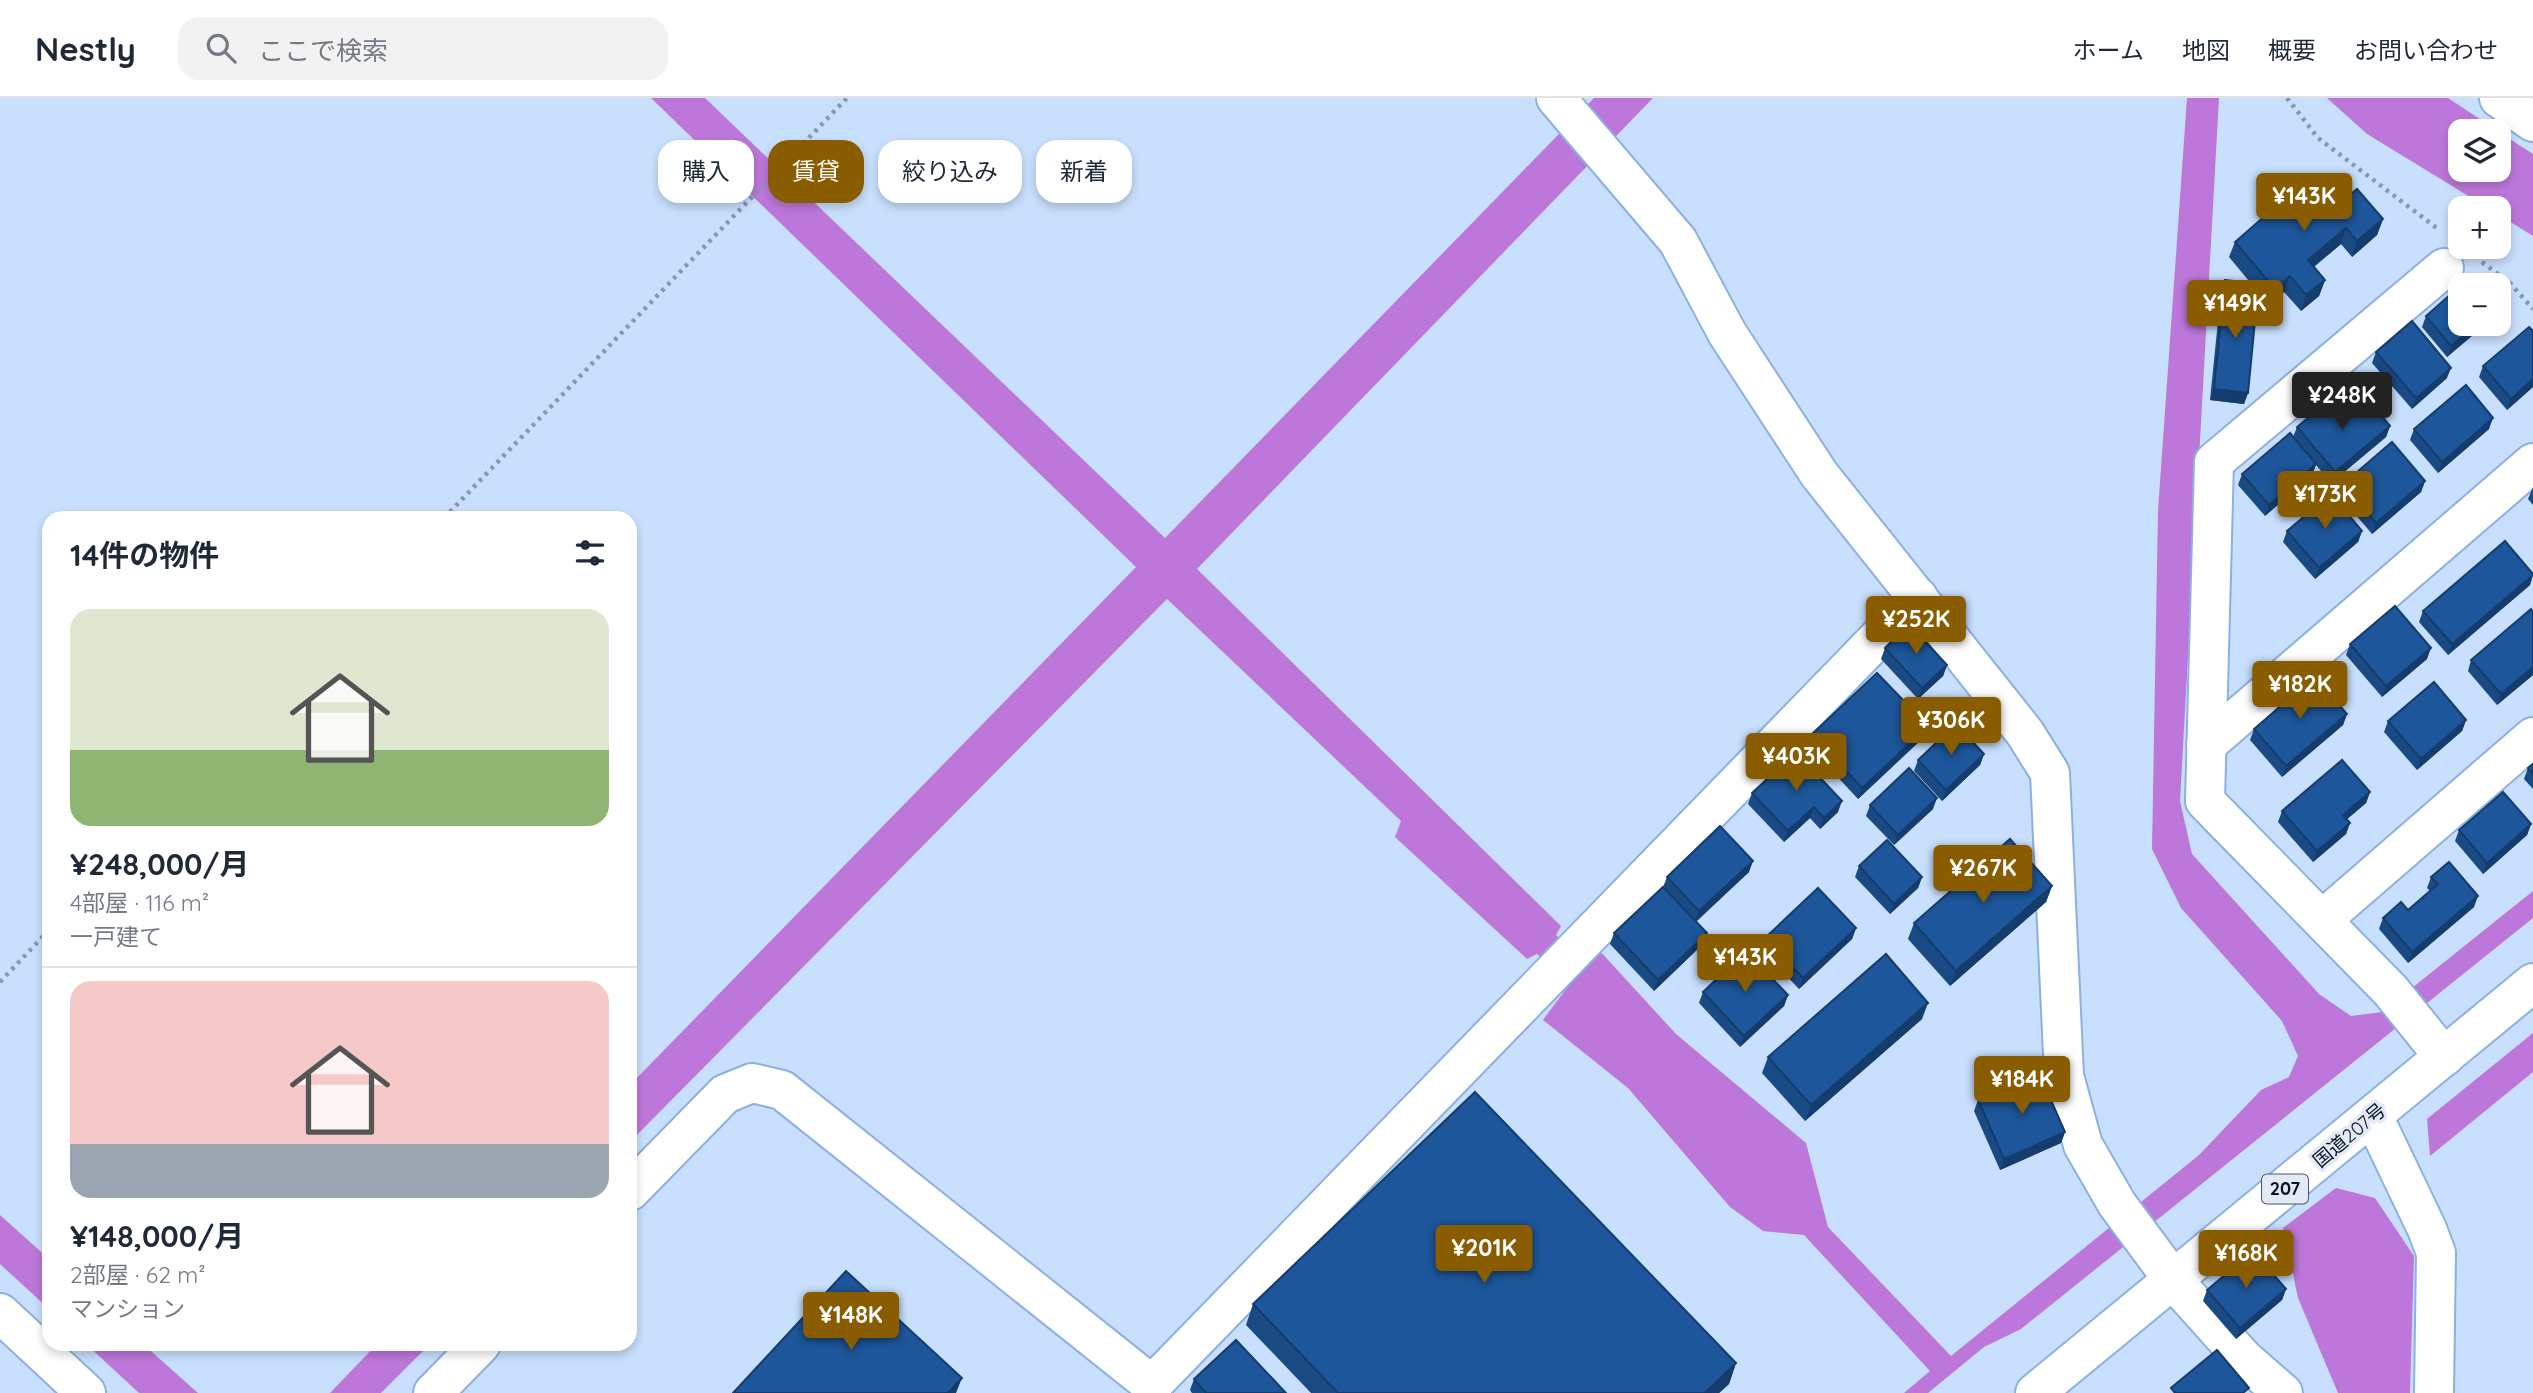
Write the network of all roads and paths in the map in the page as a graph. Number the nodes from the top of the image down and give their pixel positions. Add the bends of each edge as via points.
1 (847, 98) edge
2 (2287, 98) edge
3 (2499, 98) edge
4 (1561, 104) edge
5 (2533, 122) edge
6 (2448, 247) edge
7 (2448, 259) edge
8 (2466, 259) edge
9 (2533, 309) edge
10 (2533, 463) edge
11 (451, 511) edge
12 (1918, 597) junction
13 (2533, 737) edge
14 (2206, 745) junction
15 (2322, 919) junction
16 (42, 937) edge
17 (0, 982) edge
18 (2533, 983) edge
19 (2444, 1057) junction
20 (2373, 1116) junction
21 (637, 1184) edge
22 (2174, 1281) junction
23 (0, 1313) edge
24 (474, 1351) edge
25 (86, 1393) edge
26 (433, 1393) edge
27 (2035, 1393) edge
28 (2283, 1393) edge
29 (2434, 1393) edge

1 - 11 path
2 - 6 path via 2318,138
3 - 5 main road
4 - 12 main road via 1678,241 1727,333 1819,474
7 - 14 main road via 2214,463
8 - 9 path via 2510,283
10 - 14 main road
12 - 21 main road via 1152,1385 782,1090 752,1083 725,1094
12 - 22 main road via 2025,733 2050,773 2064,1076 2083,1145 2117,1204
13 - 15 main road
14 - 15 main road via 2205,801
15 - 19 main road via 2391,991
16 - 17 path
18 - 19 main road, 国道207号 / 207
19 - 20 main road, 国道207号 / 207
20 - 22 main road, 国道207号 / 207
20 - 29 main road via 2436,1253
22 - 27 main road, 国道207号 / 207
22 - 28 main road via 2243,1358
23 - 25 main road
24 - 26 main road

